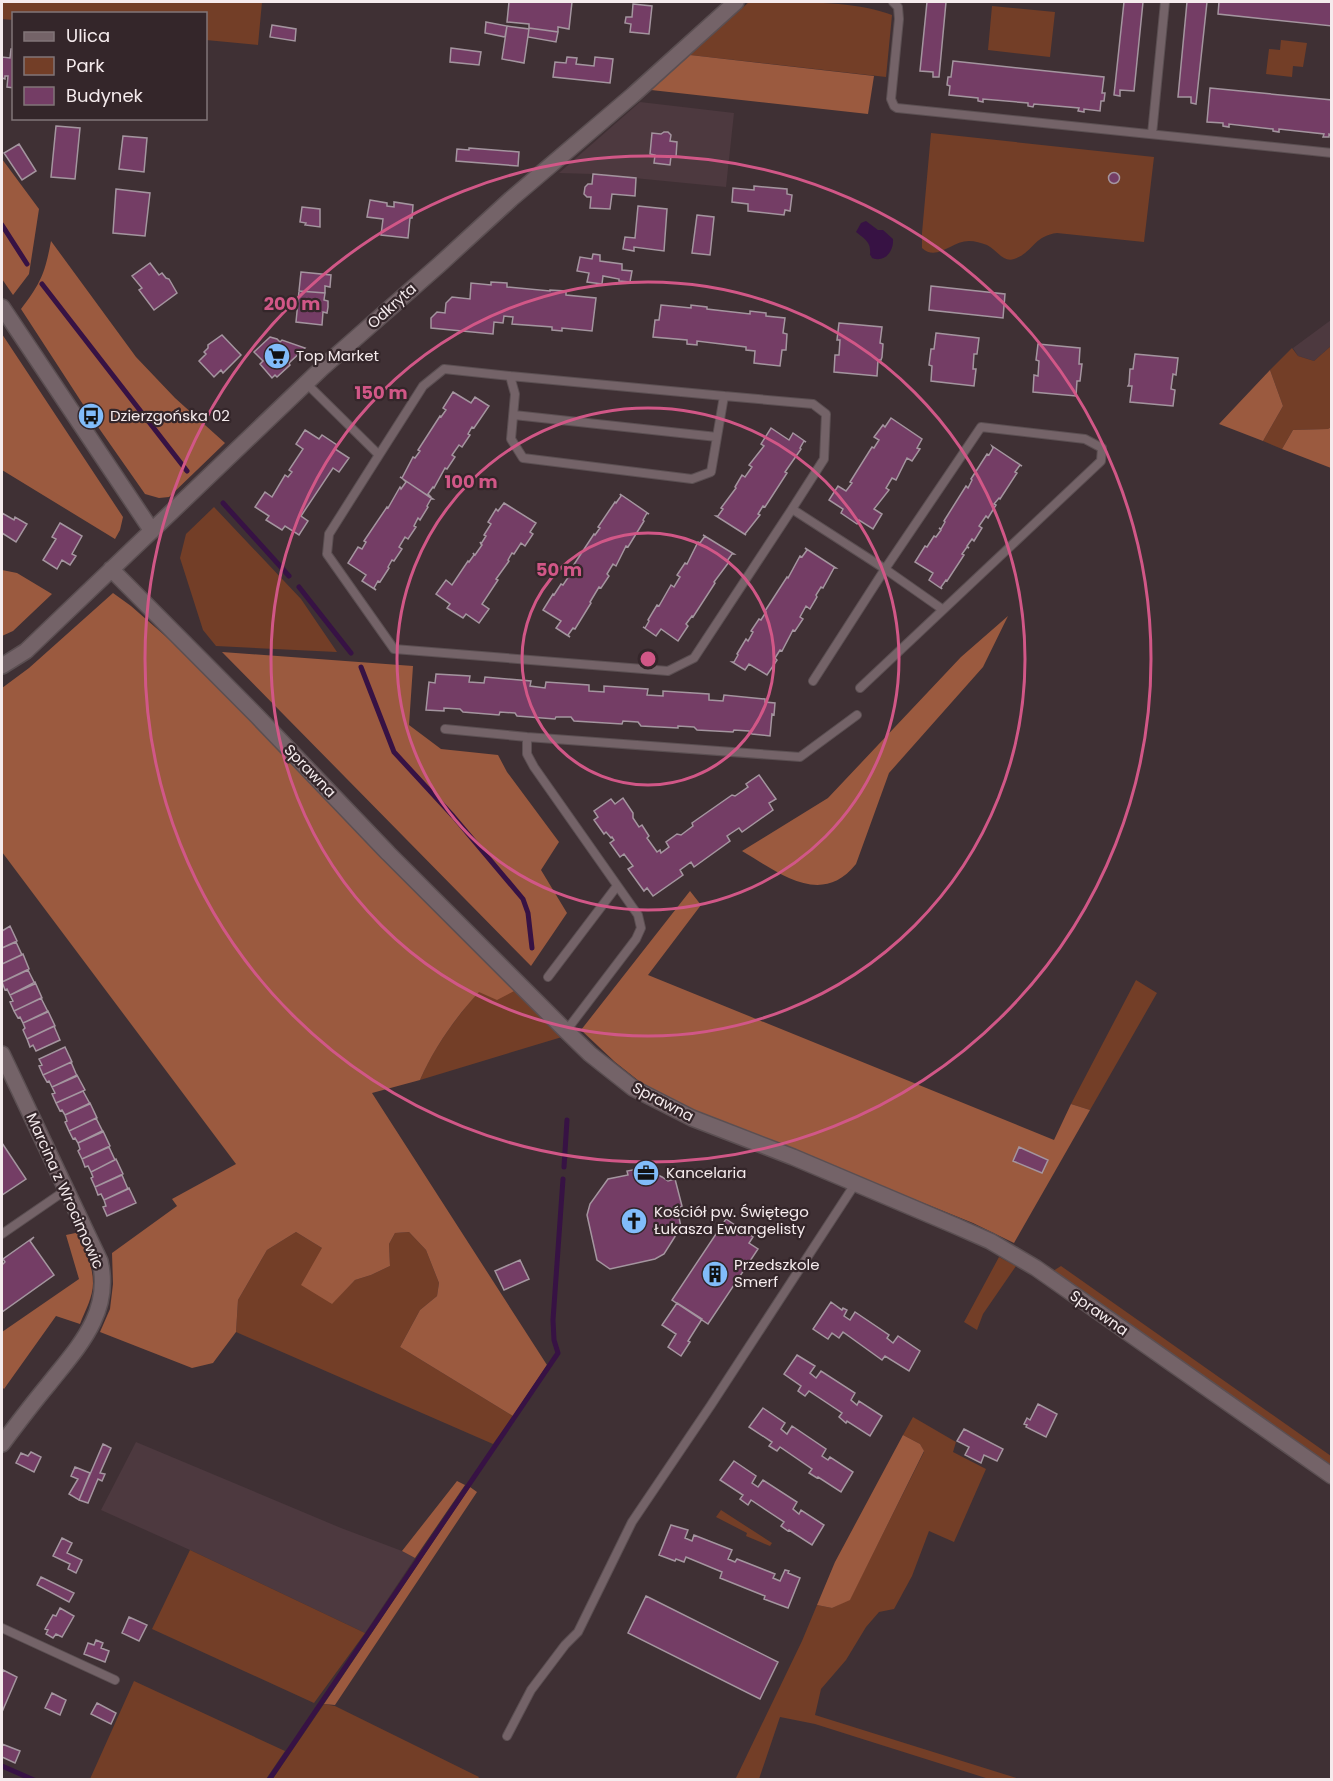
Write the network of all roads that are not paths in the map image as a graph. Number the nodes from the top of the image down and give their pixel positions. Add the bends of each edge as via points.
1 (736, 2) edge
2 (893, 2) edge
3 (1165, 2) edge
4 (1152, 134) junction
5 (1332, 153) edge
6 (2, 308) edge
7 (510, 376) junction
8 (306, 383) junction
9 (724, 396) junction
10 (514, 415) junction
11 (717, 437) junction
12 (380, 455) junction
13 (792, 509) junction
14 (152, 531) junction
15 (111, 569) junction
16 (885, 569) junction
17 (942, 609) junction
18 (2, 666) edge
19 (813, 681) dead end
20 (860, 688) dead end
21 (857, 715) dead end
22 (445, 729) dead end
23 (527, 737) junction
24 (617, 886) junction
25 (548, 976) dead end
26 (566, 1031) junction
27 (2, 1054) edge
28 (855, 1184) junction
29 (66, 1190) junction
30 (2, 1234) edge
31 (2, 1444) edge
32 (1332, 1476) edge
33 (2, 1628) edge
34 (115, 1680) dead end
35 (507, 1736) dead end

1 - 8 street, Odkryta
2 - 4 lane via 899,19 891,99 897,108
3 - 4 lane
4 - 5 lane
6 - 14 street
7 - 9 lane
7 - 10 lane via 516,394
7 - 12 lane via 444,369 423,386
8 - 12 lane
8 - 14 street, Odkryta
9 - 11 lane
9 - 13 lane via 813,404 826,414 824,459
10 - 11 lane
10 - 11 lane via 511,439 523,458 692,478 711,472
12 - 13 lane via 329,534 327,554 394,649 668,671 694,658
13 - 16 lane
14 - 15 street, Odkryta
15 - 18 street, Odkryta via 26,651
15 - 26 street, Sprawna
16 - 17 lane
16 - 17 lane via 981,427 1084,439 1102,448 1101,460
16 - 19 lane
17 - 20 lane
21 - 23 lane via 800,757
22 - 23 lane
23 - 24 lane via 527,754 534,767
24 - 25 lane
24 - 26 lane via 638,915 641,928
26 - 28 street, Sprawna via 612,1072 653,1099
27 - 29 street, Marcina z Wrocimowic
28 - 32 street, Sprawna via 990,1241 1036,1268
28 - 35 lane via 632,1522 578,1632 531,1690
29 - 30 lane
29 - 31 street, Marcina z Wrocimowic via 100,1261 100,1304 84,1339
33 - 34 lane

